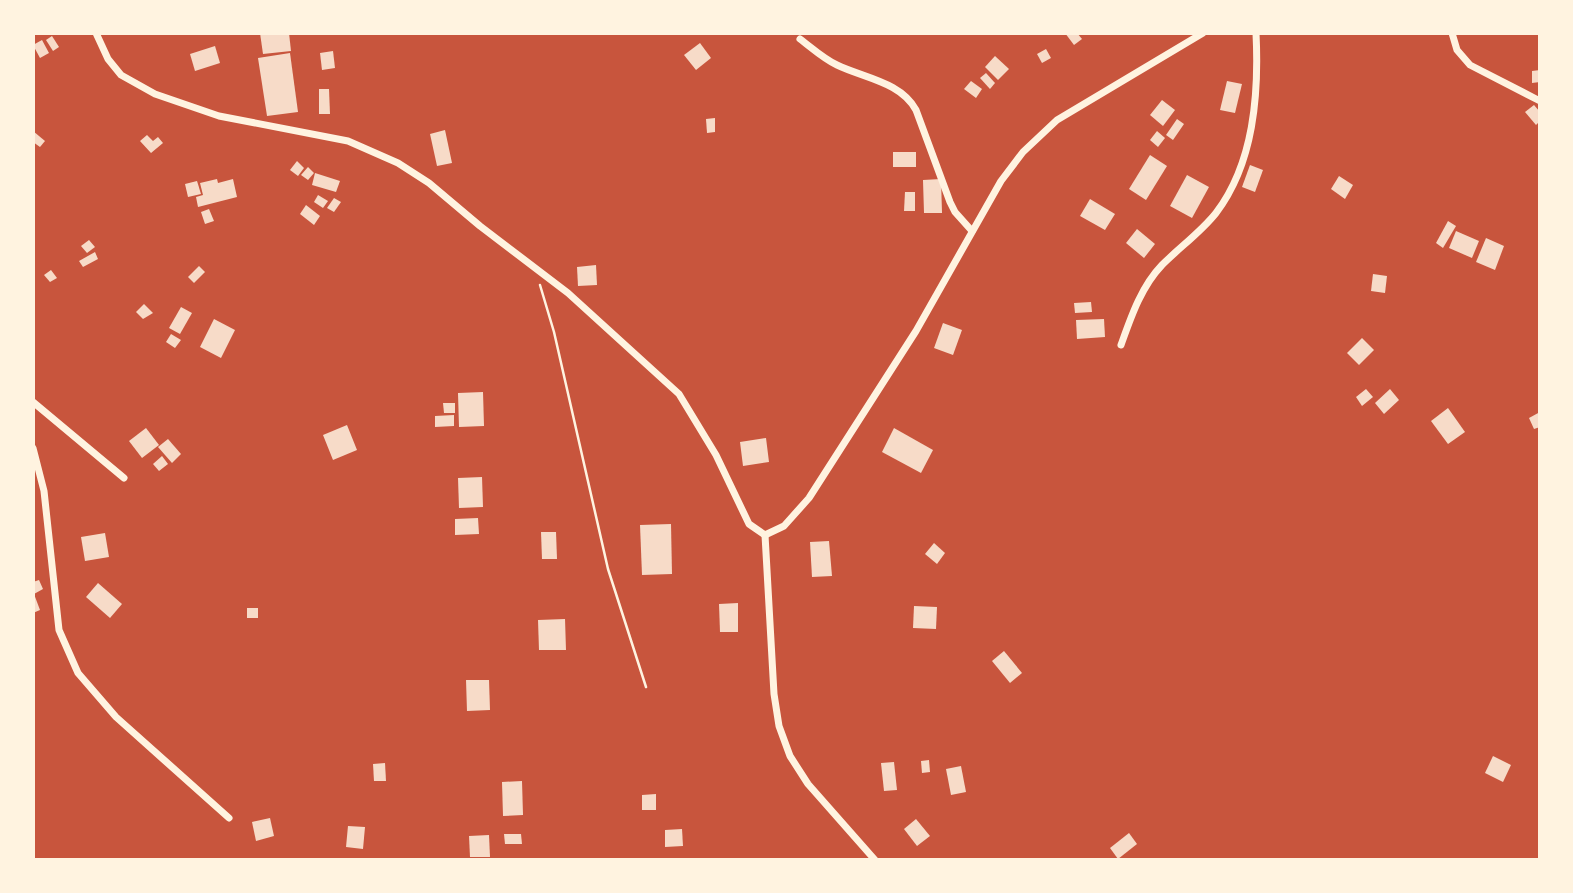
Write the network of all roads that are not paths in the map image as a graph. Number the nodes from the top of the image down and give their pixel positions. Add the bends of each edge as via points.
1 (96, 33) edge
2 (1203, 33) edge
3 (1256, 33) edge
4 (1452, 33) edge
5 (800, 39) dead end
6 (1540, 101) edge
7 (972, 231) junction
8 (1121, 345) dead end
9 (33, 402) edge
10 (33, 448) edge
11 (124, 478) dead end
12 (765, 535) junction
13 (229, 818) dead end
14 (875, 860) edge

1 - 12 street via 108,59 134,84 219,116 348,141 429,183 568,293 679,394 750,524
2 - 7 street via 1057,120 1023,152
3 - 8 street via 1255,111 1231,189 1216,213 1161,266 1140,296
4 - 6 street via 1457,50 1470,65
5 - 7 street via 834,64 888,85 910,99 950,202
7 - 12 street via 916,331 809,498 784,526
9 - 11 street
10 - 13 street via 44,491 59,630 78,673 116,718
12 - 14 street via 779,726 790,756 808,784

